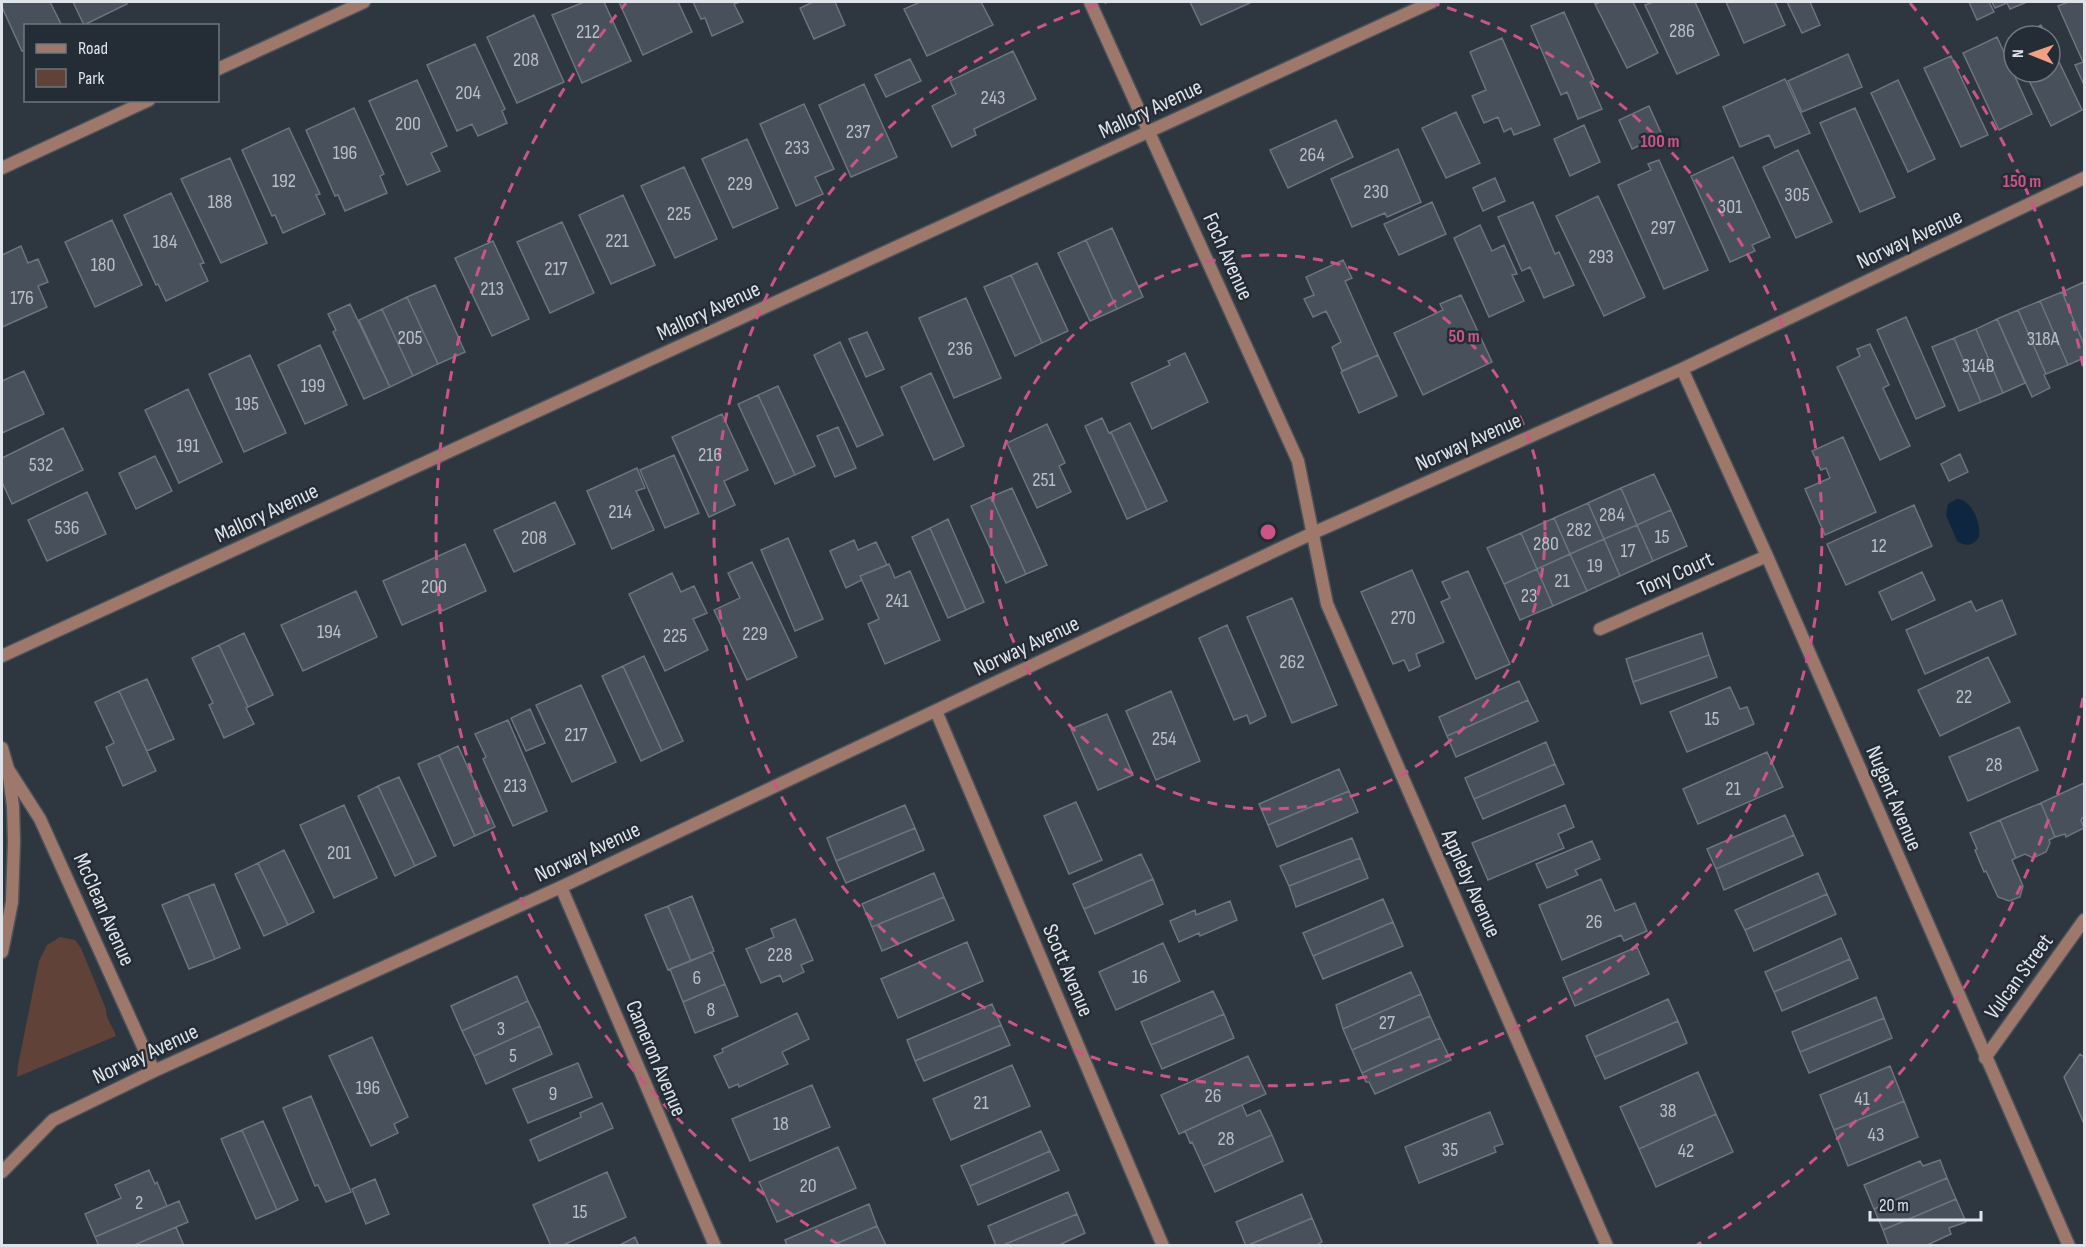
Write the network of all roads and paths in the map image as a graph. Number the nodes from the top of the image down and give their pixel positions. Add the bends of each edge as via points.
1 (364, 2) edge
2 (1090, 2) edge
3 (1432, 2) edge
4 (219, 69) edge
5 (145, 102) edge
6 (1149, 131) junction
7 (2, 168) edge
8 (2085, 178) edge
9 (1682, 369) junction
10 (1313, 533) junction
11 (1767, 556) junction
12 (1600, 629) dead end
13 (2, 656) edge
14 (936, 711) junction
15 (2, 748) edge
16 (8, 769) junction
17 (561, 887) junction
18 (2085, 920) edge
19 (2, 952) edge
20 (1985, 1058) junction
21 (154, 1071) junction
22 (2, 1172) edge
23 (715, 1245) edge
24 (1163, 1245) edge
25 (1607, 1245) edge
26 (2068, 1245) edge

1 - 4 street
2 - 6 street, Foch Avenue
3 - 6 street, Mallory Avenue
5 - 7 street
6 - 10 street, Foch Avenue via 1298,461
6 - 13 street, Mallory Avenue
8 - 9 street, Norway Avenue
9 - 10 street, Norway Avenue
9 - 11 street, Nugent Avenue
10 - 14 street, Norway Avenue
10 - 25 street, Appleby Avenue via 1327,604
11 - 12 street, Tony Court
11 - 20 street, Nugent Avenue
14 - 17 street, Norway Avenue
14 - 24 street, Scott Avenue
15 - 16 street
16 - 19 street via 14,806 12,902
16 - 21 street, McClean Avenue via 40,819
17 - 21 street, Norway Avenue
17 - 23 street, Cameron Avenue
18 - 20 street, Vulcan Street
20 - 26 street, Nugent Avenue
21 - 22 street, Norway Avenue via 53,1120

